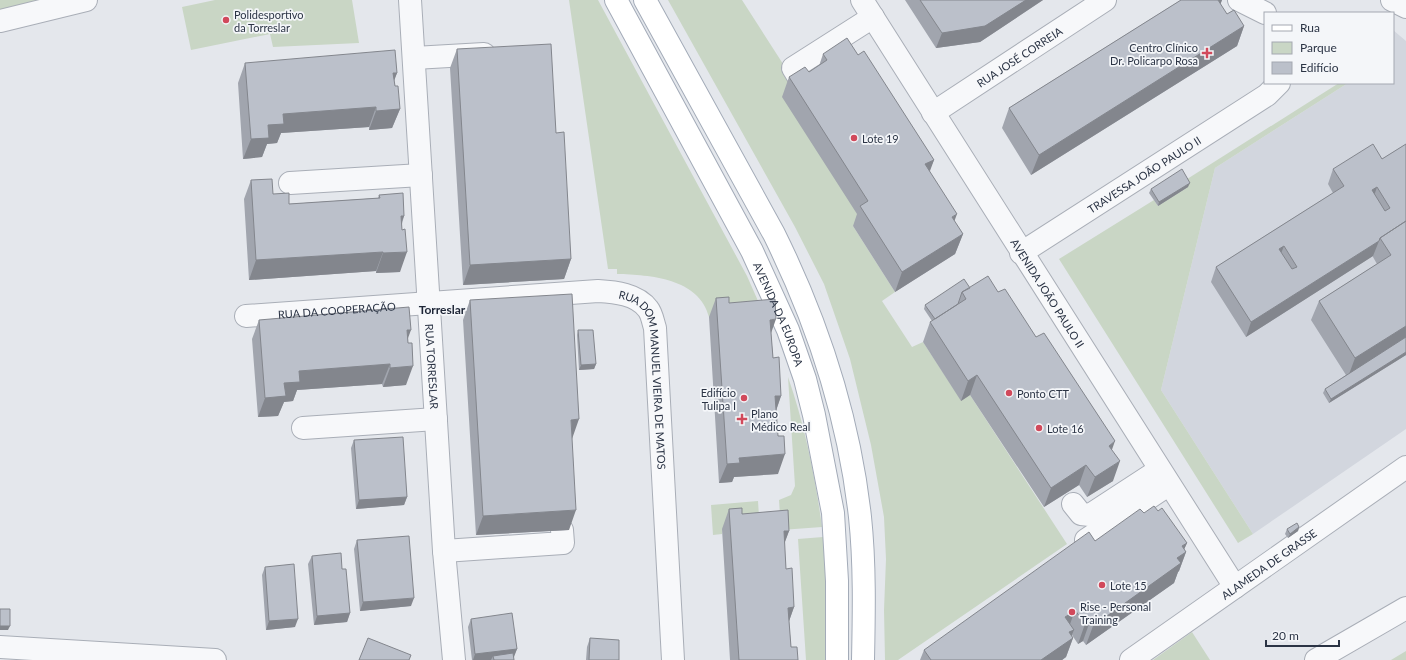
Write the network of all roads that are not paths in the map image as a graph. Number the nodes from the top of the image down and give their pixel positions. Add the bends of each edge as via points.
1 (86, 0) edge
2 (410, 0) edge
3 (616, 0) edge
4 (645, 0) edge
5 (1105, 0) edge
6 (1239, 0) edge
7 (1392, 0) edge
8 (1406, 7) edge
9 (868, 8) edge
10 (1264, 12) edge
11 (0, 21) edge
12 (505, 53) edge
13 (414, 58) junction
14 (804, 86) edge
15 (1273, 89) edge
16 (933, 113) junction
17 (421, 175) junction
18 (290, 183) dead end
19 (1021, 253) junction
20 (428, 303) junction
21 (246, 316) dead end
22 (436, 419) junction
23 (303, 428) dead end
24 (1406, 467) edge
25 (1164, 477) junction
26 (1073, 504) dead end
27 (562, 530) edge
28 (1086, 540) edge
29 (444, 552) junction
30 (1235, 586) junction
31 (1406, 608) edge
32 (0, 647) edge
33 (215, 660) edge
34 (454, 660) edge
35 (673, 660) edge
36 (837, 660) edge
37 (863, 660) edge
38 (1131, 660) edge
39 (1316, 660) edge

1 - 11 street
2 - 13 street, RUA TORRESLAR
3 - 36 main road, AVENIDA DA EUROPA via 752,251 788,330 814,415 833,513 837,581
4 - 37 main road via 774,234 821,343 841,412 859,511 864,598
5 - 16 street, RUA JOSÉ CORREIA
6 - 10 street
7 - 8 street
9 - 14 street via 793,68
9 - 16 street, AVENIDA JOÃO PAULO II
12 - 13 street
13 - 17 street, RUA TORRESLAR
15 - 19 street, TRAVESSA JOÃO PAULO II
16 - 19 street, AVENIDA JOÃO PAULO II
17 - 18 street
17 - 20 street, RUA TORRESLAR
19 - 25 street, AVENIDA JOÃO PAULO II
20 - 21 street, RUA DA COOPERAÇÃO
20 - 22 street, RUA TORRESLAR
20 - 35 street, RUA DOM MANUEL VIEIRA DE MATOS via 598,291 628,295 640,301 649,310 655,328
22 - 23 street
22 - 29 street, RUA TORRESLAR
24 - 30 street, ALAMEDA DE GRASSE
25 - 26 street via 1090,515 1081,514
25 - 28 street
25 - 30 street, AVENIDA JOÃO PAULO II
27 - 29 street via 563,543
29 - 34 street, RUA TORRESLAR
30 - 38 street, ALAMEDA DE GRASSE
31 - 39 street
32 - 33 street

